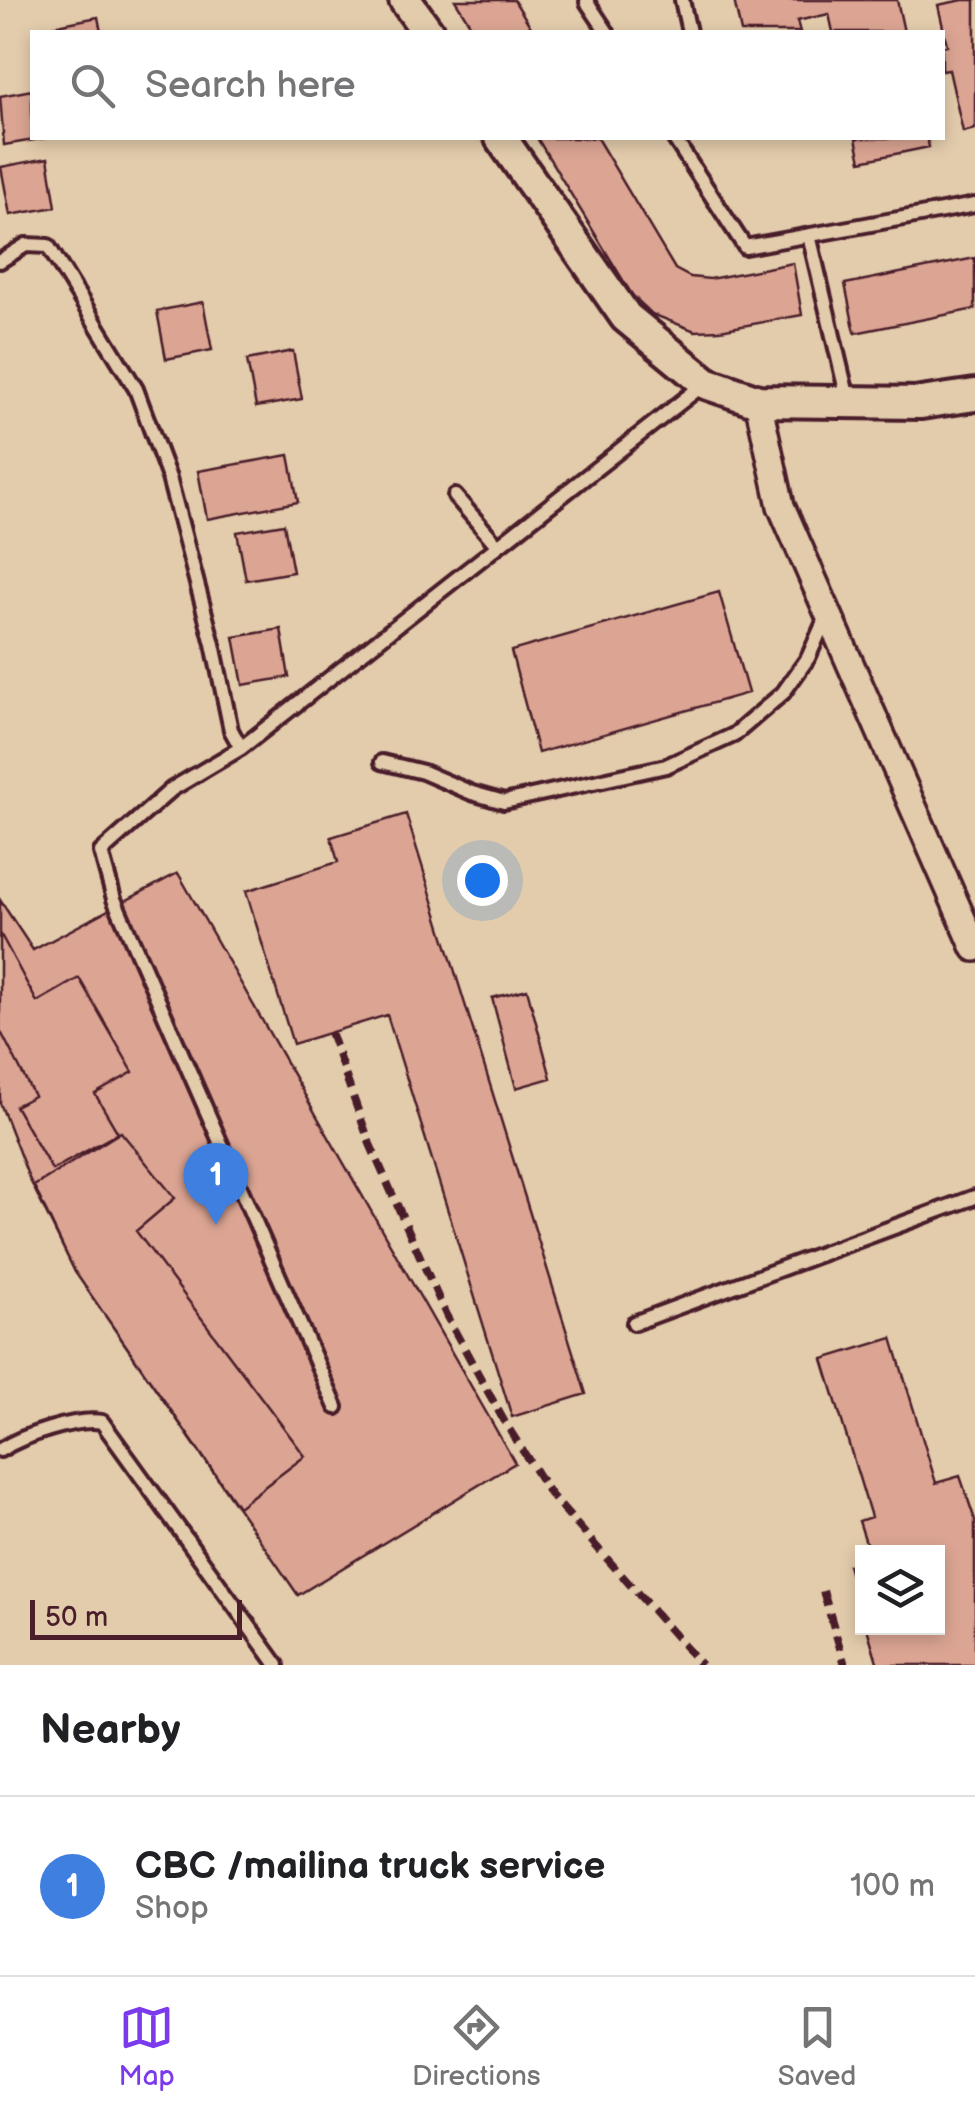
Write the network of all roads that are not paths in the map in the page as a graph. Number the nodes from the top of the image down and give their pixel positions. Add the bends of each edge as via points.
1 (405, 0) edge
2 (682, 0) edge
3 (587, 2) edge
4 (427, 30) edge
5 (605, 30) edge
6 (689, 30) edge
7 (502, 140) edge
8 (675, 140) edge
9 (975, 205) edge
10 (809, 235) junction
11 (0, 260) edge
12 (706, 382) junction
13 (975, 395) edge
14 (758, 400) junction
15 (849, 402) junction
16 (455, 496) dead end
17 (498, 546) junction
18 (828, 613) junction
19 (241, 748) junction
20 (382, 762) dead end
21 (975, 948) edge
22 (975, 1198) edge
23 (634, 1323) dead end
24 (336, 1406) dead end
25 (0, 1450) edge
26 (277, 1665) edge

1 - 4 street
2 - 6 lane
3 - 5 lane
7 - 12 street via 626,317
8 - 10 lane via 745,247
9 - 10 lane
10 - 15 lane
11 - 19 lane via 26,245 48,246 136,389 169,478 231,730
12 - 14 street
12 - 17 lane
13 - 15 street
14 - 15 street
14 - 18 street via 781,506
16 - 17 lane
17 - 19 lane
18 - 20 lane via 808,658 782,693 734,735 666,766 504,802
18 - 21 street
19 - 24 lane via 172,789 101,852 114,899
22 - 23 lane
25 - 26 lane via 70,1424 102,1422

